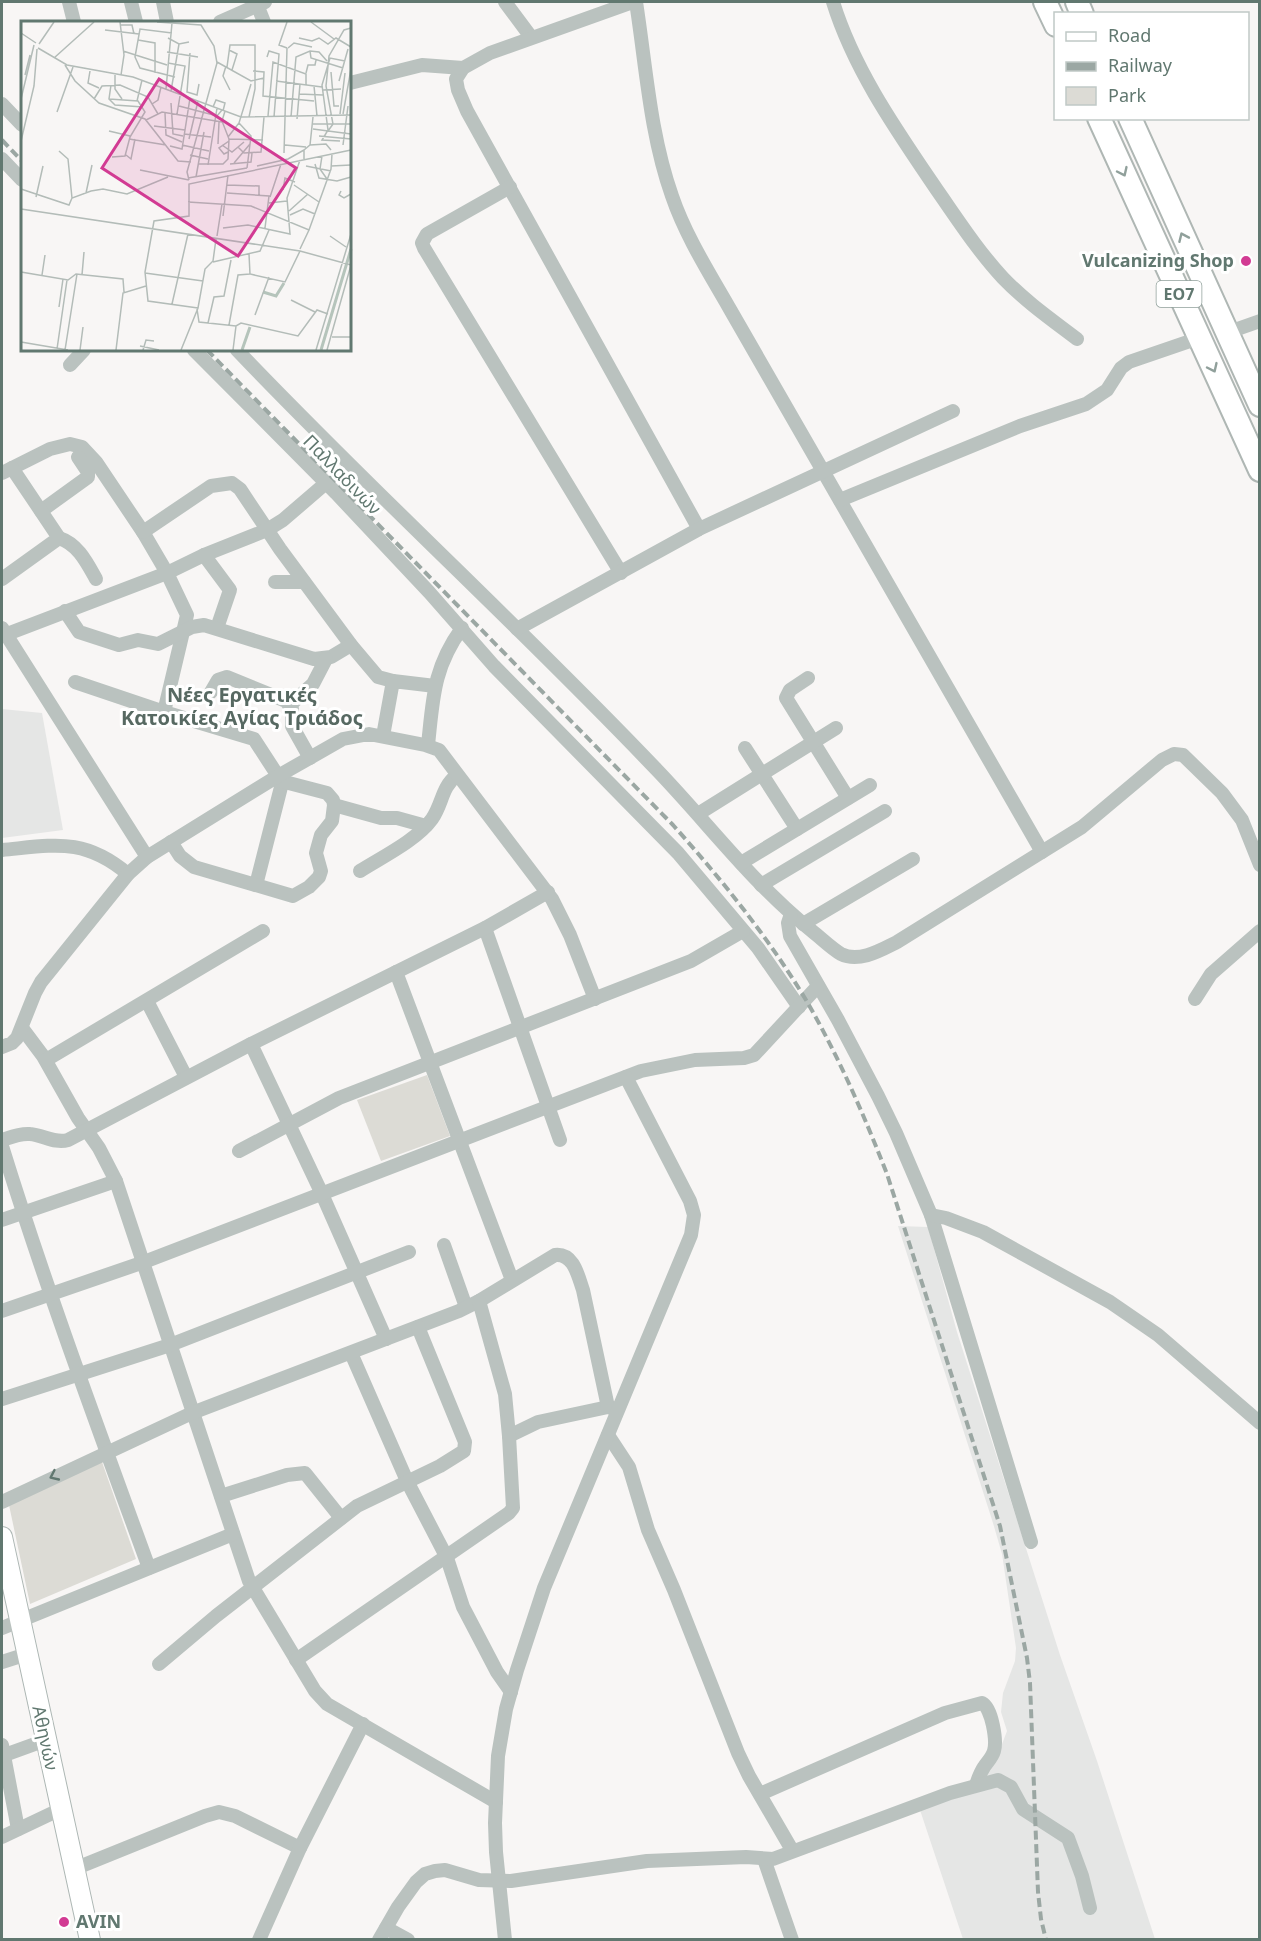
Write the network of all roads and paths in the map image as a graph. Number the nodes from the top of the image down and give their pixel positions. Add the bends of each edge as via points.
1 (69, 2) edge
2 (131, 2) edge
3 (163, 2) edge
4 (505, 2) edge
5 (634, 2) edge
6 (833, 2) edge
7 (1045, 2) edge
8 (260, 3) edge
9 (74, 21) edge
10 (136, 21) edge
11 (167, 21) edge
12 (222, 21) edge
13 (264, 21) edge
14 (1054, 21) edge
15 (531, 37) junction
16 (463, 68) junction
17 (351, 83) edge
18 (2, 104) edge
19 (1100, 120) edge
20 (1131, 120) edge
21 (21, 124) edge
22 (2, 159) edge
23 (21, 179) edge
24 (510, 187) junction
25 (1260, 321) edge
26 (1227, 333) junction
27 (1199, 338) junction
28 (1077, 339) dead end
29 (83, 351) edge
30 (195, 351) edge
31 (238, 351) edge
32 (70, 365) dead end
33 (1260, 405) edge
34 (953, 411) dead end
35 (78, 457) dead end
36 (7, 470) edge
37 (1260, 470) edge
38 (823, 472) junction
39 (326, 483) junction
40 (840, 500) junction
41 (40, 511) junction
42 (699, 529) junction
43 (267, 530) junction
44 (143, 532) junction
45 (59, 538) junction
46 (204, 555) junction
47 (167, 573) junction
48 (621, 573) junction
49 (2, 579) edge
50 (96, 579) dead end
51 (275, 582) dead end
52 (304, 582) junction
53 (65, 611) junction
54 (217, 628) junction
55 (462, 628) junction
56 (517, 629) junction
57 (183, 631) junction
58 (3, 632) edge
59 (351, 645) junction
60 (326, 658) junction
61 (808, 678) dead end
62 (393, 681) junction
63 (75, 682) dead end
64 (435, 686) junction
65 (211, 692) dead end
66 (290, 705) junction
67 (164, 712) junction
68 (836, 728) dead end
69 (384, 736) junction
70 (812, 742) junction
71 (428, 746) junction
72 (745, 748) dead end
73 (310, 758) junction
74 (761, 774) junction
75 (457, 775) junction
76 (279, 779) junction
77 (870, 784) dead end
78 (848, 798) junction
79 (334, 805) junction
80 (885, 812) dead end
81 (698, 814) junction
82 (426, 826) junction
83 (797, 829) junction
84 (171, 842) junction
85 (2, 850) edge
86 (1042, 852) junction
87 (147, 857) junction
88 (913, 859) dead end
89 (741, 863) junction
90 (1260, 865) edge
91 (360, 871) dead end
92 (128, 874) junction
93 (256, 885) junction
94 (761, 885) junction
95 (548, 892) junction
96 (791, 914) junction
97 (803, 924) junction
98 (485, 928) junction
99 (263, 931) dead end
100 (743, 931) junction
101 (1260, 931) edge
102 (396, 972) junction
103 (818, 986) junction
104 (595, 999) junction
105 (1196, 999) dead end
106 (147, 1001) junction
107 (799, 1007) junction
108 (22, 1028) junction
109 (520, 1028) junction
110 (251, 1044) junction
111 (2, 1047) edge
112 (46, 1060) junction
113 (430, 1063) junction
114 (186, 1077) junction
115 (626, 1077) junction
116 (548, 1107) junction
117 (290, 1126) junction
118 (87, 1131) junction
119 (2, 1140) edge
120 (560, 1140) dead end
121 (460, 1141) junction
122 (2, 1146) edge
123 (239, 1151) dead end
124 (116, 1181) junction
125 (322, 1194) junction
126 (22, 1213) junction
127 (931, 1215) junction
128 (2, 1220) edge
129 (444, 1245) dead end
130 (409, 1252) dead end
131 (144, 1262) junction
132 (357, 1274) junction
133 (512, 1280) junction
134 (51, 1294) junction
135 (473, 1304) junction
136 (2, 1311) edge
137 (418, 1327) junction
138 (386, 1339) junction
139 (170, 1345) junction
140 (351, 1353) junction
141 (79, 1375) junction
142 (2, 1399) edge
143 (613, 1408) junction
144 (192, 1413) junction
145 (1260, 1423) edge
146 (608, 1435) junction
147 (509, 1436) junction
148 (107, 1452) junction
149 (407, 1481) junction
150 (221, 1496) junction
151 (2, 1502) edge
152 (341, 1518) junction
153 (233, 1534) junction
154 (2, 1537) edge
155 (1031, 1542) dead end
156 (447, 1558) junction
157 (149, 1568) junction
158 (252, 1587) junction
159 (11, 1624) edge
160 (27, 1654) junction
161 (296, 1660) junction
162 (2, 1662) edge
163 (159, 1665) dead end
164 (511, 1692) junction
165 (363, 1724) junction
166 (46, 1740) junction
167 (2, 1752) edge
168 (976, 1785) junction
169 (760, 1794) junction
170 (496, 1802) junction
171 (61, 1809) junction
172 (18, 1829) junction
173 (2, 1837) edge
174 (300, 1848) junction
175 (792, 1850) junction
176 (765, 1859) junction
177 (74, 1869) junction
178 (499, 1881) junction
179 (1090, 1908) dead end
180 (382, 1934) edge
181 (90, 1940) edge
182 (259, 1940) edge
183 (408, 1940) edge
184 (505, 1940) edge
185 (792, 1940) edge

1 - 9 street
2 - 10 street
3 - 11 street
4 - 15 street
5 - 15 street
5 - 38 street via 660,155 679,216
6 - 28 street via 851,47 884,109 966,232 1002,277
7 - 14 main road
8 - 12 street
8 - 13 street
15 - 16 street
16 - 17 street via 422,65
16 - 24 street via 456,79 458,90
18 - 21 street
19 -> 27 main road, ΕΟ7
26 -> 20 main road, ΕΟ7
22 - 23 street
24 - 42 street
24 - 48 street via 427,234 422,243
25 - 26 street
26 - 33 main road, ΕΟ7
27 -> 37 main road, ΕΟ7
27 - 40 street via 1129,362 1107,390 1086,404 1020,426
29 - 32 street
30 - 39 street, Παλλαδινών
31 - 56 street
34 - 38 street
35 - 41 street via 88,477
36 - 41 street
36 - 44 street via 50,449 70,444 82,447
38 - 40 street
38 - 42 street
39 - 43 street
39 - 55 street, Παλλαδινών
40 - 86 street
41 - 45 street
42 - 48 street
43 - 44 street via 240,489 226,482 207,488
43 - 46 street
43 - 52 street
44 - 47 street
45 - 49 street
45 - 50 street via 82,555
46 - 47 street
46 - 54 street via 230,590
47 - 53 street
47 - 57 street via 187,613
48 - 56 street
51 - 52 street
52 - 59 street
53 - 57 street via 79,632 119,645 138,640 158,644
53 - 58 street
54 - 57 street via 198,625
54 - 60 street via 314,658
55 - 64 street via 444,657
55 - 100 street, Παλλαδινών via 678,853
56 - 81 street
57 - 67 street
58 - 87 street
59 - 60 street
59 - 62 street via 378,677
60 - 66 street via 314,684
61 - 70 street via 790,690 786,698
62 - 64 street
62 - 69 street
63 - 67 street
64 - 71 street
65 - 66 street via 218,680 227,677 280,697
66 - 73 street via 292,726
67 - 76 street via 252,738
68 - 70 street
69 - 71 street
69 - 73 street via 369,734 343,739
70 - 74 street
70 - 78 street
71 - 75 street via 439,750
72 - 74 street
73 - 76 street
74 - 81 street
74 - 83 street
75 - 82 street via 448,782
75 - 95 street
76 - 79 street via 327,793
76 - 84 street
76 - 93 street via 279,801
77 - 78 street
78 - 83 street
79 - 82 street
79 - 93 street via 332,821 320,836 316,854 321,871 315,882 292,896
80 - 94 street
81 - 89 street
82 - 91 street
83 - 89 street
84 - 87 street
84 - 93 street via 194,867
85 - 92 street via 70,846 99,854
86 - 90 street via 1082,828 1174,754 1183,755 1222,793 1242,820
86 - 97 street via 874,953 853,957 841,954
87 - 92 street
88 - 97 street
89 - 94 street
92 - 108 street via 41,982
94 - 96 street
95 - 98 street
95 - 104 street
96 - 97 street
96 - 103 street via 790,936
98 - 102 street
98 - 109 street
99 - 106 street
100 - 104 street via 691,962
100 - 107 street, Παλλαδινών
101 - 105 street via 1210,975
102 - 110 street
102 - 113 street
103 - 107 street
103 - 127 street via 878,1096
104 - 109 street
106 - 112 street
106 - 114 street
107 - 115 street via 754,1055 680,1062
108 - 111 street via 15,1041
108 - 112 street
109 - 113 street
109 - 116 street
110 - 114 street
110 - 117 street
112 - 118 street
113 - 117 street via 339,1098
113 - 121 street
114 - 118 street
115 - 116 street
115 - 143 street via 694,1215 691,1235
116 - 120 street
116 - 121 street
117 - 123 street
117 - 125 street
118 - 119 street via 63,1142 28,1134
118 - 124 street
121 - 125 street
121 - 133 street
122 - 126 street
124 - 126 street
124 - 131 street
125 - 131 street
125 - 132 street
126 - 128 street
126 - 134 street
127 - 145 street via 983,1232 1110,1302 1158,1335
127 - 155 street
129 - 135 street
130 - 132 street
131 - 134 street
131 - 139 street
132 - 138 street
132 - 139 street
133 - 135 street
133 - 143 street via 552,1255 563,1255 573,1264
134 - 136 street
134 - 141 street
135 - 137 street
135 - 147 street via 504,1394
137 - 138 street
137 - 149 street via 466,1446 461,1454
138 - 140 street
139 - 141 street
139 - 144 street
140 - 144 street
140 - 149 street
141 - 142 street
141 - 148 street
143 - 146 street
143 - 147 street via 545,1420
144 - 148 street
144 - 150 street
146 - 164 street via 544,1588
146 - 169 street via 629,1467 648,1530 728,1730
147 - 156 street via 513,1508
148 -> 151 street
148 - 157 street
149 - 152 street
149 - 156 street
150 - 152 street via 303,1472
150 - 153 street
152 - 158 street
153 - 157 street
153 - 158 street
154 - 159 main road, Αθηνών
156 - 161 street
156 - 164 street via 463,1607
157 - 159 street
158 - 161 street
158 - 163 street
159 - 160 main road, Αθηνών
160 - 162 street
160 - 166 main road, Αθηνών
161 - 165 street via 322,1700
164 - 170 street via 498,1756
165 - 170 street
165 - 174 street
166 - 167 street
166 - 171 main road, Αθηνών
167 - 172 street
168 - 169 street via 995,1745 990,1713 982,1703 935,1718
168 - 175 street
168 - 179 street via 1003,1782 1014,1791 1023,1809 1068,1838
169 - 175 street
170 - 178 street
171 - 172 street
171 - 177 main road, Αθηνών
172 - 173 street
174 - 177 street via 219,1812
174 - 182 street
175 - 176 street
176 - 178 street via 661,1860
176 - 185 street
177 - 181 main road, Αθηνών
178 - 180 street via 472,1879 445,1870 431,1872 408,1893
178 - 184 street
180 - 183 street

